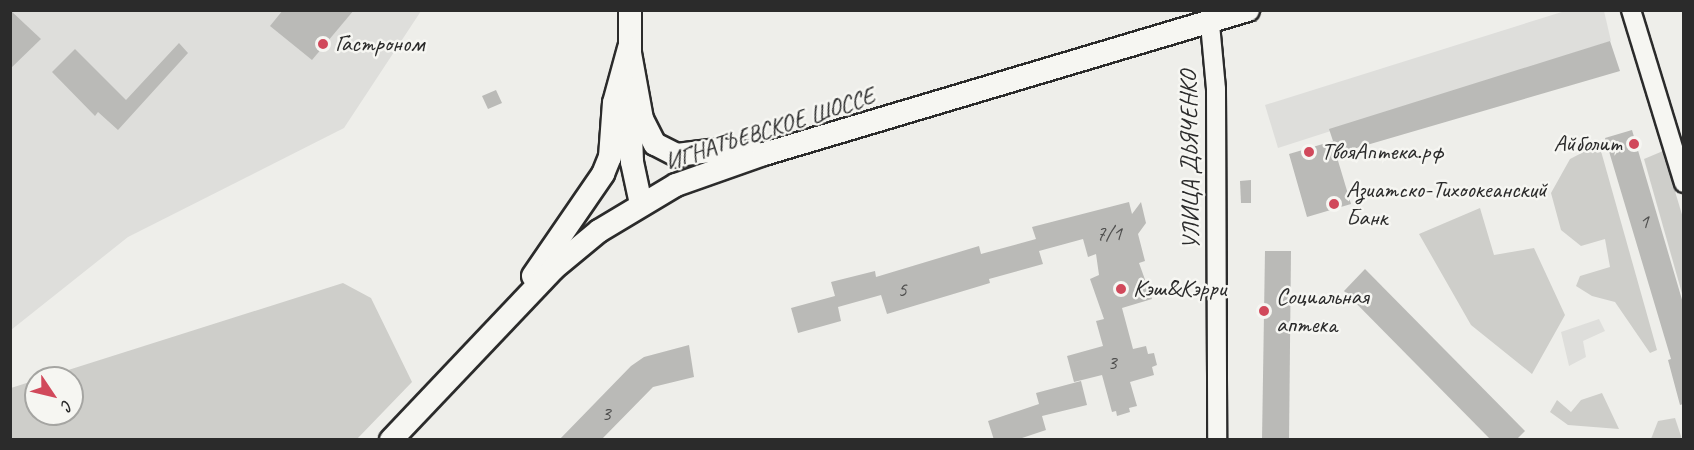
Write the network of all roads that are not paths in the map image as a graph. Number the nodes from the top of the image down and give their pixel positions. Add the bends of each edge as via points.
1 (630, 10) edge
2 (1248, 10) edge
3 (1631, 10) edge
4 (1210, 24) junction
5 (630, 48) junction
6 (764, 154) junction
7 (1683, 183) edge
8 (641, 204) junction
9 (498, 327) junction
10 (391, 440) edge
11 (1216, 440) edge

1 - 5 main road
2 - 4 main road, ИГНАТЬЕВСКОЕ ШОССЕ
3 - 7 street
4 - 6 main road, ИГНАТЬЕВСКОЕ ШОССЕ
4 - 11 street, УЛИЦА ДЬЯЧЕНКО via 1216,89
5 - 6 main road via 642,119 654,144 677,155 718,150
5 - 8 main road via 632,162
5 - 9 main road via 614,104 612,140 603,174
6 - 8 main road, ИГНАТЬЕВСКОЕ ШОССЕ via 676,185
8 - 9 main road, ИГНАТЬЕВСКОЕ ШОССЕ via 599,231 553,269
9 - 10 main road, ИГНАТЬЕВСКОЕ ШОССЕ

